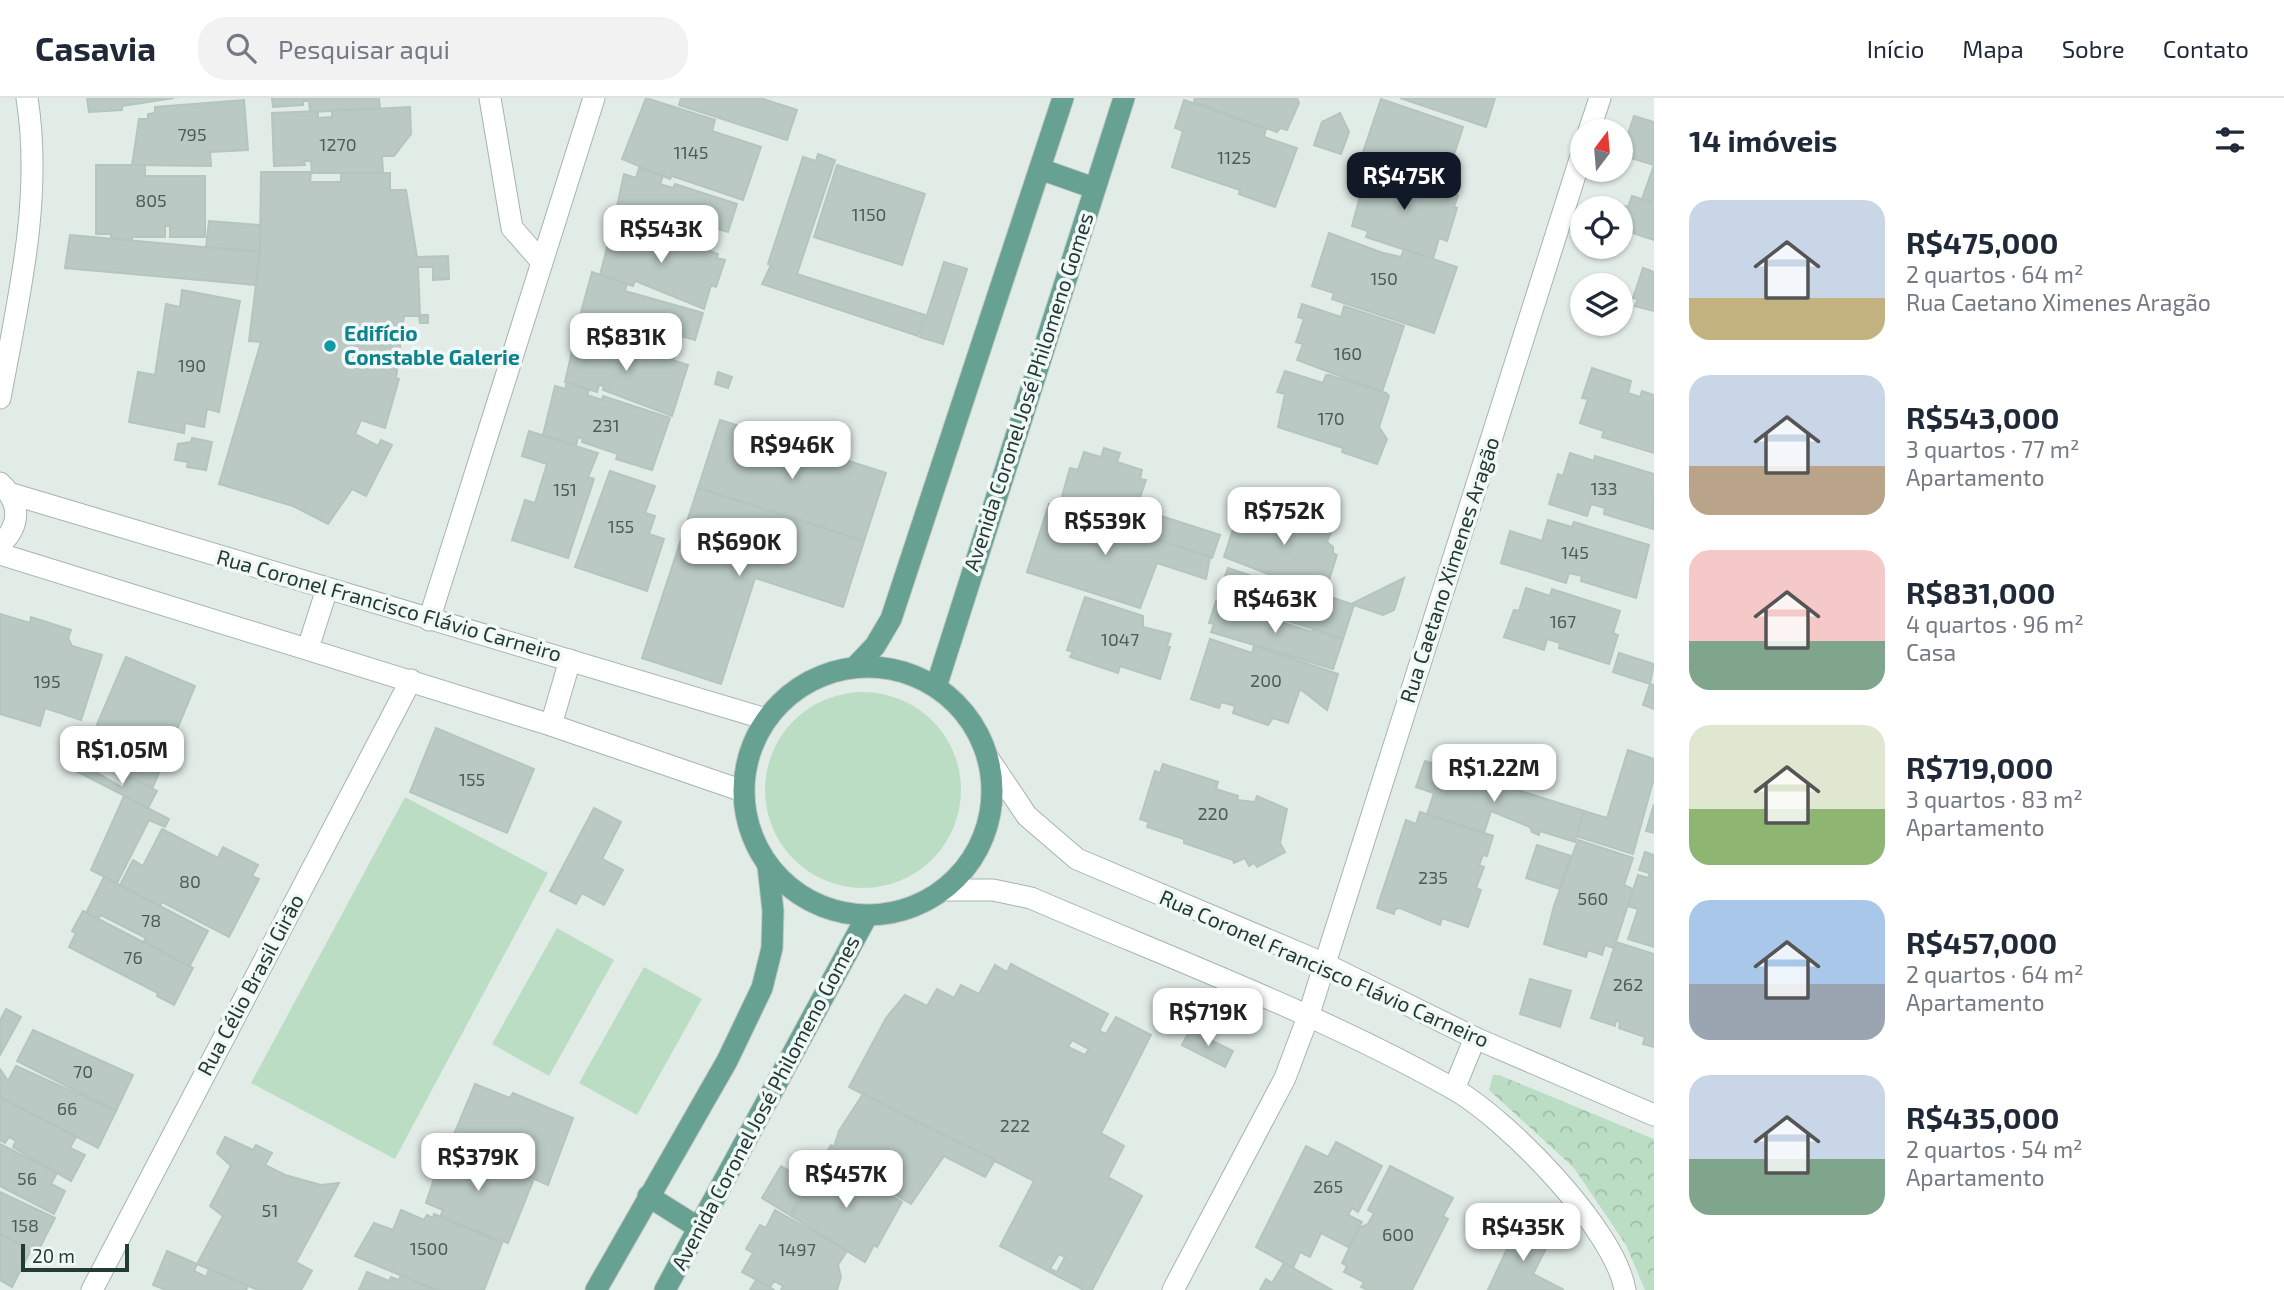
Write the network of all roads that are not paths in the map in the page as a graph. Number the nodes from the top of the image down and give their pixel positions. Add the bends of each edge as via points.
1 (27, 98) edge
2 (490, 98) edge
3 (594, 98) edge
4 (1063, 98) edge
5 (1124, 98) edge
6 (1600, 98) edge
7 (1593, 119) edge
8 (1040, 169) junction
9 (1573, 182) edge
10 (1094, 188) junction
11 (541, 261) junction
12 (0, 398) edge
13 (6, 488) edge
14 (0, 545) edge
15 (0, 554) edge
16 (327, 589) junction
17 (429, 620) junction
18 (308, 648) junction
19 (570, 660) junction
20 (855, 667) junction
21 (411, 680) junction
22 (936, 687) junction
23 (766, 719) junction
24 (551, 725) junction
25 (990, 761) junction
26 (743, 791) junction
27 (768, 866) junction
28 (944, 890) junction
29 (867, 916) junction
30 (1325, 964) junction
31 (1308, 1017) junction
32 (1475, 1038) junction
33 (1454, 1089) junction
34 (1654, 1115) edge
35 (648, 1196) junction
36 (699, 1228) junction
37 (92, 1290) edge
38 (596, 1290) edge
39 (665, 1290) edge
40 (1173, 1290) edge
41 (1625, 1290) edge

1 - 12 street via 32,193
2 - 11 street via 512,228
3 - 11 street
4 - 8 main road
5 - 10 main road, Avenida Coronel José Philomeno Gomes
6 - 7 street
8 - 10 main road
8 - 20 main road via 891,619
9 - 30 street, Rua Caetano Ximenes Aragão
10 - 22 main road, Avenida Coronel José Philomeno Gomes
11 - 17 street
13 - 14 street via 16,508 16,522
13 - 16 street, Rua Coronel Francisco Flávio Carneiro
15 - 18 street
16 - 17 street, Rua Coronel Francisco Flávio Carneiro
16 - 18 street
17 - 19 street, Rua Coronel Francisco Flávio Carneiro
18 - 21 street
19 - 23 street, Rua Coronel Francisco Flávio Carneiro
19 - 24 street
20 - 22 main road via 897,670
20 - 23 main road via 805,683
21 - 24 street
21 - 37 street, Rua Célio Brasil Girão
22 - 25 main road via 970,719
23 - 26 main road via 749,754
24 - 26 street
25 - 28 main road via 993,797 986,833 970,864
25 - 30 street, Rua Coronel Francisco Flávio Carneiro via 1027,816 1077,859
26 - 27 main road via 749,830
27 - 29 main road via 812,902
27 - 35 main road via 772,948 762,988 727,1061
28 - 29 main road via 908,909
28 - 31 street via 993,890 1031,898
29 - 36 main road, Avenida Coronel José Philomeno Gomes
30 - 31 street, Rua Caetano Ximenes Aragão
30 - 32 street, Rua Coronel Francisco Flávio Carneiro
31 - 33 street
31 - 40 street, Rua Caetano Ximenes Aragão via 1284,1078
32 - 33 street
32 - 34 street, Rua Coronel Francisco Flávio Carneiro
33 - 41 street via 1556,1177 1599,1233
35 - 36 main road
35 - 38 main road
36 - 39 main road, Avenida Coronel José Philomeno Gomes

